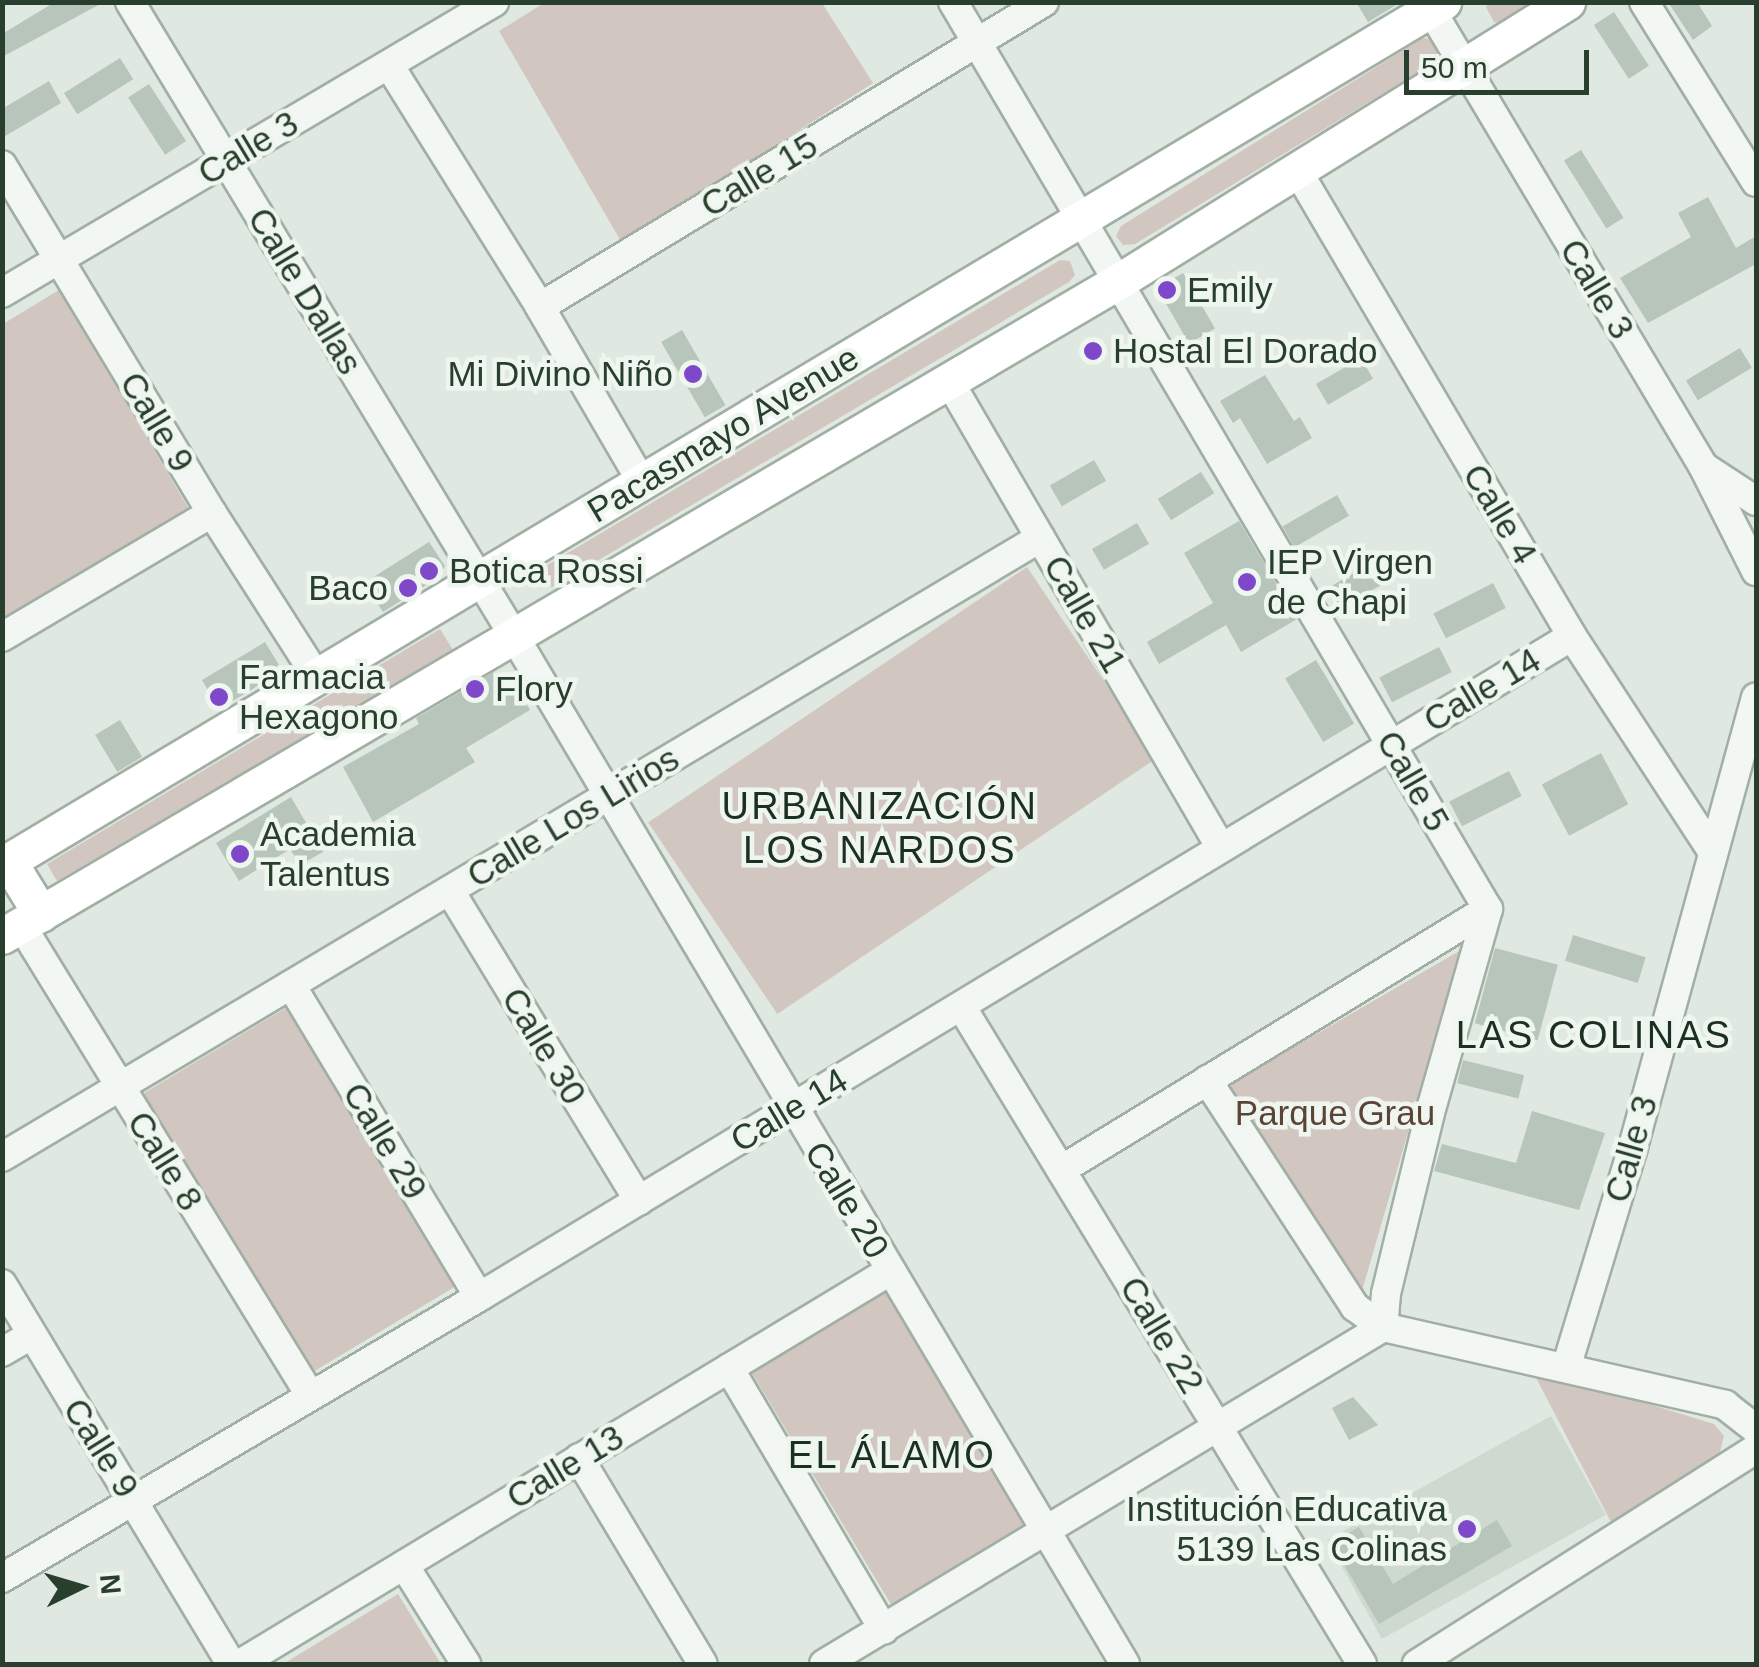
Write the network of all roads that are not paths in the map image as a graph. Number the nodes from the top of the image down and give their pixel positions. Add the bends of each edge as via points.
1 (130, 2) edge
2 (494, 2) edge
3 (953, 2) edge
4 (1044, 2) edge
5 (1568, 2) edge
6 (1644, 2) edge
7 (1437, 6) edge
8 (977, 43) junction
9 (389, 65) junction
10 (1464, 66) junction
11 (1747, 147) edge
12 (226, 160) junction
13 (2, 165) edge
14 (1298, 170) junction
15 (1756, 182) edge
16 (1082, 219) junction
17 (61, 260) junction
18 (1118, 281) junction
19 (2, 293) edge
20 (540, 307) junction
21 (949, 381) junction
22 (1703, 466) junction
23 (642, 482) junction
24 (1756, 500) edge
25 (212, 513) junction
26 (1040, 538) junction
27 (1756, 571) edge
28 (480, 580) junction
29 (514, 636) junction
30 (1572, 636) junction
31 (2, 638) edge
32 (318, 676) junction
33 (1756, 698) edge
34 (1392, 745) junction
35 (606, 797) junction
36 (1221, 848) junction
37 (1713, 852) junction
38 (6, 864) edge
39 (450, 890) junction
40 (1488, 908) junction
41 (21, 925) edge
42 (291, 985) junction
43 (962, 1006) junction
44 (1208, 1080) junction
45 (120, 1087) junction
46 (792, 1108) junction
47 (2, 1157) edge
48 (1061, 1170) junction
49 (639, 1201) junction
50 (890, 1271) junction
51 (2, 1284) edge
52 (479, 1297) junction
53 (1383, 1327) junction
54 (31, 1335) junction
55 (2, 1352) edge
56 (729, 1368) junction
57 (1566, 1368) junction
58 (310, 1395) junction
59 (1756, 1429) edge
60 (1219, 1430) junction
61 (1756, 1449) edge
62 (579, 1458) junction
63 (132, 1498) junction
64 (1047, 1534) junction
65 (404, 1564) junction
66 (2, 1578) edge
67 (884, 1630) junction
68 (231, 1664) edge
69 (240, 1664) edge
70 (466, 1664) edge
71 (703, 1664) edge
72 (824, 1664) edge
73 (1125, 1664) edge
74 (1362, 1664) edge
75 (1417, 1664) edge

1 - 12 street, Calle Dallas
2 - 9 street, Calle 3
3 - 8 street
4 - 8 street, Calle 15
5 - 10 main road, Pacasmayo Avenue
6 - 11 street
7 - 10 street, Calle 3
7 - 16 main road, Pacasmayo Avenue
8 - 16 street
8 - 20 street, Calle 15
9 - 12 street, Calle 3
9 - 20 street
10 - 14 main road, Pacasmayo Avenue
10 - 22 street, Calle 3
11 - 15 street
12 - 17 street, Calle 3
12 - 28 street, Calle Dallas
13 - 17 street, Calle 9
14 - 18 main road, Pacasmayo Avenue
14 - 30 street, Calle 4
16 - 18 street
16 - 23 main road, Pacasmayo Avenue
17 - 19 street, Calle 3
17 - 25 street, Calle 9
18 - 21 main road, Pacasmayo Avenue
18 - 34 street, Calle 5
20 - 23 street
21 - 26 street, Calle 21
21 - 29 main road, Pacasmayo Avenue
22 - 24 street
22 - 27 street, Calle 3
23 - 28 main road, Pacasmayo Avenue
25 - 31 street
25 - 32 street, Calle 9
26 - 35 street, Calle Los Lirios
26 - 36 street, Calle 21
28 - 29 street, Calle 20
28 - 32 main road, Pacasmayo Avenue
29 - 35 street, Calle 20
29 - 41 main road, Pacasmayo Avenue
30 - 34 street, Calle 14
30 - 37 street, Calle 4
32 - 38 main road, Pacasmayo Avenue
33 - 37 street, Calle 3
34 - 36 street, Calle 14
34 - 40 street, Calle 5
35 - 39 street, Calle Los Lirios
35 - 46 street, Calle 20
36 - 43 street, Calle 14
37 - 57 street, Calle 3
38 - 41 main road
39 - 42 street, Calle Los Lirios
39 - 49 street, Calle 30
40 - 44 street
40 - 53 street via 1430,1113
41 - 45 street, Calle 8
42 - 45 street, Calle Los Lirios
42 - 52 street, Calle 29
43 - 46 street, Calle 14
43 - 48 street, Calle 22
44 - 48 street
44 - 53 street via 1354,1307
45 - 47 street, Calle Los Lirios
45 - 58 street, Calle 8
46 - 49 street, Calle 14
46 - 50 street, Calle 20
48 - 60 street, Calle 22
49 - 52 street, Calle 14
50 - 56 street, Calle 13
50 - 64 street, Calle 20
51 - 54 street, Calle 9
52 - 58 street, Calle 14
53 - 57 street
53 - 60 street
54 - 55 street
54 - 63 street, Calle 9
56 - 62 street, Calle 13
56 - 67 street
57 - 59 street via 1725,1405
58 - 63 street, Calle 14
60 - 64 street
60 - 74 street, Calle 22
61 - 75 street
62 - 65 street, Calle 13
62 - 71 street
63 - 66 street, Calle 14
63 - 68 street, Calle 9
64 - 67 street
64 - 73 street, Calle 20
65 - 69 street, Calle 13
65 - 70 street
67 - 72 street

